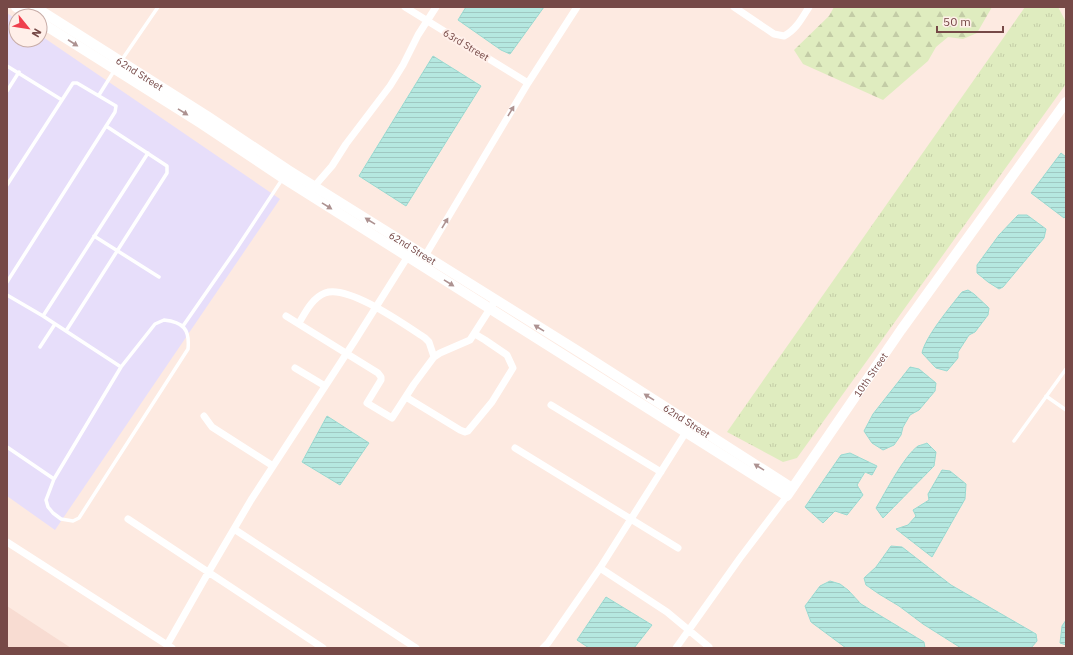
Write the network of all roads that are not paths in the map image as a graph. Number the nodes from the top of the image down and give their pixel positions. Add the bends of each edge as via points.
1 (35, 7) edge
2 (158, 7) edge
3 (405, 7) edge
4 (436, 7) edge
5 (578, 7) edge
6 (734, 7) edge
7 (809, 7) edge
8 (427, 21) junction
9 (48, 27) edge
10 (7, 66) edge
11 (118, 66) junction
12 (19, 72) junction
13 (528, 83) junction
14 (7, 91) edge
15 (99, 95) junction
16 (62, 100) junction
17 (1066, 102) edge
18 (106, 126) junction
19 (148, 153) junction
20 (285, 174) junction
21 (7, 185) edge
22 (311, 190) junction
23 (94, 236) junction
24 (116, 250) junction
25 (410, 252) junction
26 (425, 256) junction
27 (159, 277) dead end
28 (7, 282) edge
29 (7, 295) edge
30 (493, 305) junction
31 (376, 307) junction
32 (43, 316) junction
33 (286, 316) dead end
34 (299, 323) junction
35 (55, 324) junction
36 (183, 326) junction
37 (66, 332) junction
38 (475, 334) junction
39 (40, 347) dead end
40 (347, 353) junction
41 (434, 357) junction
42 (578, 357) junction
43 (121, 367) junction
44 (295, 368) dead end
45 (1066, 368) edge
46 (325, 386) junction
47 (1046, 396) junction
48 (406, 397) junction
49 (551, 405) dead end
50 (1066, 410) edge
51 (204, 416) dead end
52 (686, 432) junction
53 (1014, 441) dead end
54 (7, 447) edge
55 (515, 448) dead end
56 (722, 449) junction
57 (272, 466) junction
58 (661, 472) junction
59 (54, 479) junction
60 (789, 492) junction
61 (128, 519) dead end
62 (631, 519) junction
63 (234, 529) junction
64 (7, 542) edge
65 (678, 548) dead end
66 (600, 568) junction
67 (208, 573) junction
68 (688, 630) junction
69 (548, 646) edge
70 (170, 647) edge
71 (709, 647) edge
72 (323, 648) edge
73 (416, 648) edge
74 (676, 648) edge

1 - 11 main road, 62nd Street
2 - 11 lane
3 - 8 street, 63rd Street
4 - 8 street
5 - 13 street
6 - 7 street via 774,34 784,36 796,27
8 - 13 street, 63rd Street
8 - 22 street via 390,86 324,177
9 -> 11 main road, 62nd Street
10 - 12 lane
11 - 15 lane
11 - 20 main road, 62nd Street via 207,116
12 - 14 lane
12 - 16 lane
26 -> 13 street
15 - 16 lane via 75,82
15 - 18 lane via 116,108
16 - 21 lane
17 - 60 main road, 10th Street via 901,330
18 - 19 lane
18 - 28 lane
19 - 23 lane
19 - 24 lane via 167,166 167,171
20 - 22 main road, 62nd Street
20 - 36 lane
22 - 25 main road, 62nd Street
23 - 24 lane
23 - 32 lane
24 - 27 lane
24 - 37 lane
25 - 26 main road, 62nd Street
25 -> 30 main road, 62nd Street
25 - 31 street
26 - 30 main road, 62nd Street
29 - 32 lane
30 - 38 street
30 - 42 main road, 62nd Street
31 - 34 street via 355,297 326,292 315,299
31 - 40 street
31 - 41 street via 425,338
32 - 35 lane
33 - 34 street
34 - 40 street
35 - 37 lane
35 - 39 lane
36 - 43 lane via 164,320 155,324
36 - 59 lane via 189,339 188,349 79,518 73,521 61,519 48,507 46,500
37 - 43 lane
38 - 41 street via 465,343
38 - 48 street via 507,356 512,368 492,402 468,431 455,428
40 - 46 street
40 - 48 street via 381,377 367,403 392,418
41 - 48 street
42 - 52 main road, 62nd Street
56 -> 42 main road, 62nd Street
43 - 59 lane
44 - 46 street
45 - 47 lane
46 - 57 street
47 - 50 lane
47 - 53 lane
49 - 58 street
51 - 57 street via 212,427
52 - 56 main road, 62nd Street
52 - 58 street
54 - 59 lane
55 - 62 street
56 - 60 main road, 62nd Street
57 - 63 street
58 - 62 street
60 - 68 street, 10th Street
61 - 67 street
62 - 65 street
62 - 66 street
63 - 67 street
63 - 73 street
64 - 70 street
66 - 68 street via 667,612
66 - 69 street
67 - 70 street
67 - 72 street
68 - 71 street
68 - 74 street, 10th Street

